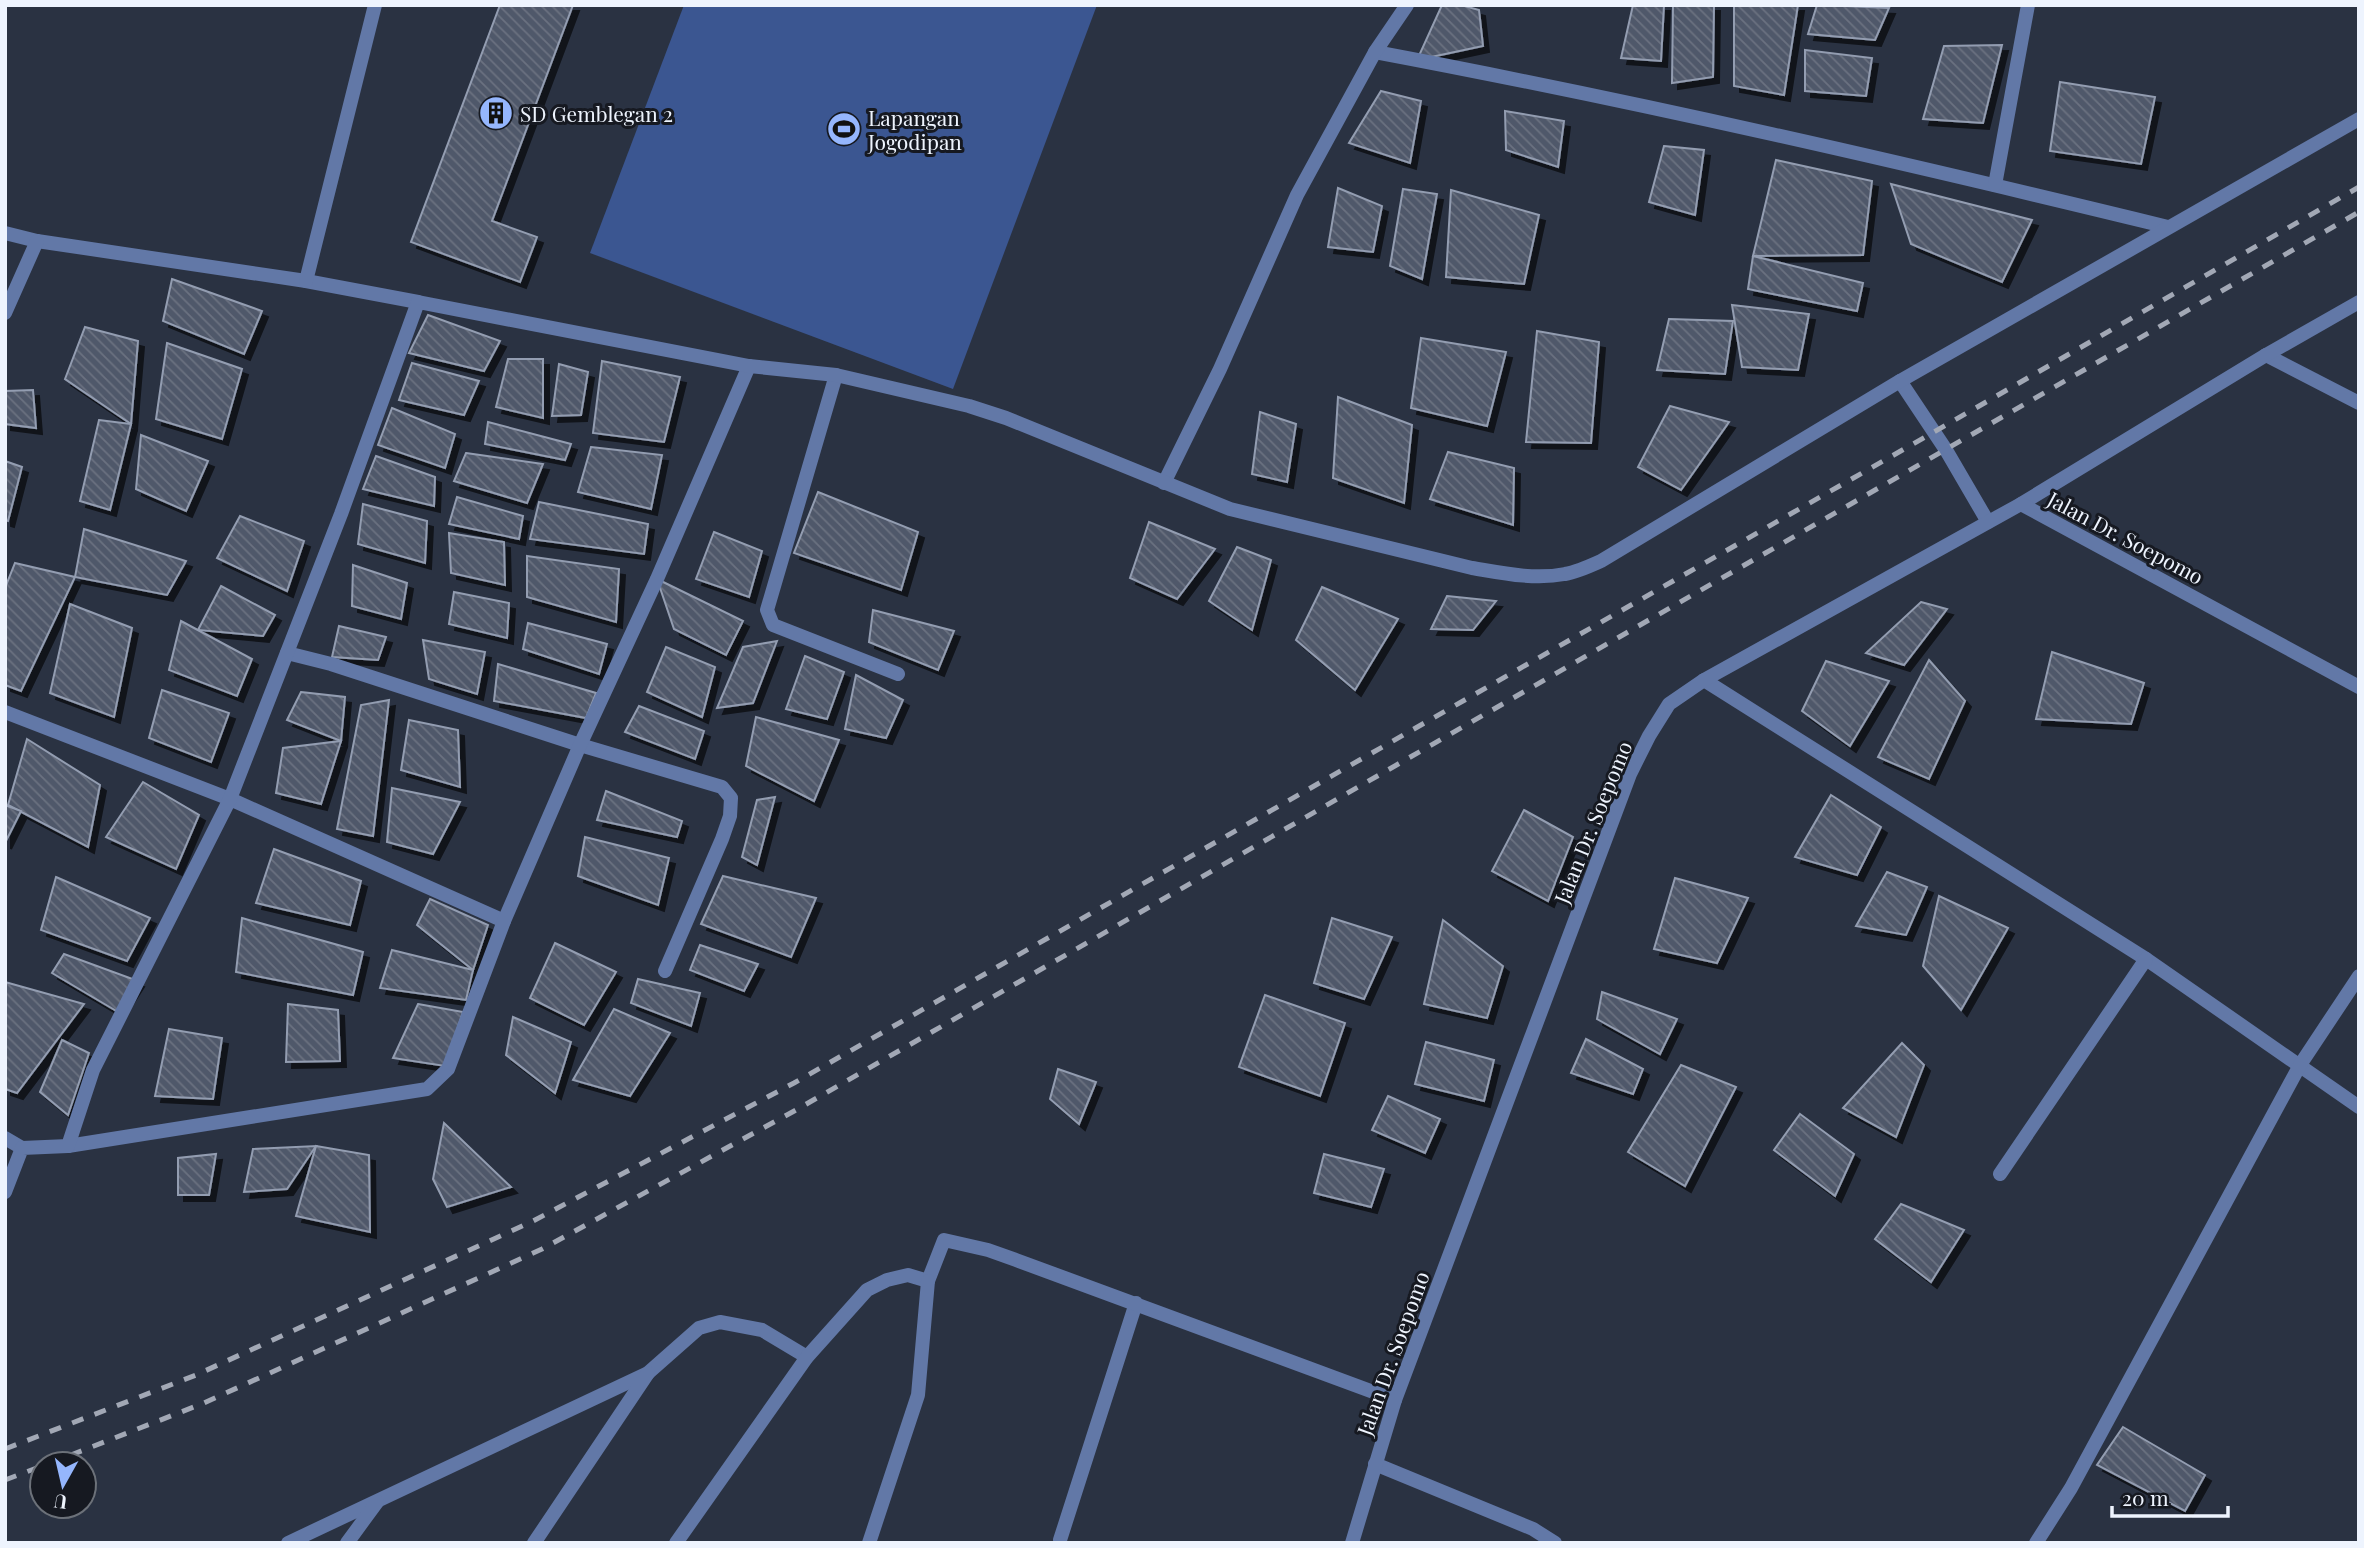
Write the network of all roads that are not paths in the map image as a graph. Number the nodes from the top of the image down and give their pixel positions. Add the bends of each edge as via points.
1 (375, 5) edge
2 (1407, 5) edge
3 (2028, 5) edge
4 (1375, 52) junction
5 (2359, 119) edge
6 (1995, 185) junction
7 (2168, 227) junction
8 (5, 233) edge
9 (37, 241) junction
10 (306, 281) junction
11 (418, 302) junction
12 (2359, 302) edge
13 (5, 313) edge
14 (2266, 355) junction
15 (749, 366) junction
16 (835, 375) junction
17 (1900, 381) junction
18 (2359, 403) edge
19 (1164, 482) junction
20 (2021, 504) junction
21 (1988, 522) junction
22 (287, 653) junction
23 (898, 674) dead end
24 (1704, 680) junction
25 (2359, 687) edge
26 (5, 712) edge
27 (580, 745) junction
28 (230, 799) junction
29 (504, 921) junction
30 (2146, 959) junction
31 (665, 971) dead end
32 (2359, 976) edge
33 (2300, 1065) junction
34 (2359, 1107) edge
35 (5, 1138) edge
36 (68, 1146) junction
37 (22, 1148) junction
38 (2000, 1174) dead end
39 (5, 1192) edge
40 (928, 1282) junction
41 (1136, 1303) junction
42 (807, 1357) junction
43 (648, 1373) junction
44 (1395, 1400) junction
45 (1375, 1464) junction
46 (378, 1500) junction
47 (1060, 1540) dead end
48 (288, 1543) edge
49 (347, 1543) edge
50 (534, 1543) edge
51 (676, 1543) edge
52 (869, 1543) edge
53 (1352, 1543) edge
54 (1555, 1543) edge
55 (2036, 1543) edge

1 - 10 street
2 - 4 street
3 - 6 street
4 - 6 street
4 - 19 street via 1297,195
5 - 7 street
6 - 7 street
7 - 17 street
8 - 9 street
9 - 10 street
9 - 13 street
10 - 11 street
11 - 15 street
11 - 22 street
12 - 14 street
14 - 18 street
14 - 20 street
15 - 16 street
15 - 27 street
16 - 19 street via 1006,418
16 - 23 street via 767,610 773,625
17 - 19 street via 1601,562 1567,574 1511,574 1472,568 1230,509
17 - 21 street
20 - 21 street, Jalan Dr. Soepomo
20 - 25 street, Jalan Dr. Soepomo
21 - 24 street, Jalan Dr. Soepomo
22 - 27 street
22 - 28 street
24 - 30 street
24 - 44 street, Jalan Dr. Soepomo via 1669,704 1630,774
26 - 28 street
27 - 29 street
27 - 31 street via 722,786 731,798 722,839
28 - 29 street
28 - 36 street via 93,1070
29 - 36 street via 448,1069 427,1089
30 - 33 street
30 - 38 street
32 - 33 street
33 - 34 street
33 - 55 street via 2071,1488
35 - 37 street
36 - 37 street
37 - 39 street
40 - 41 street via 944,1240 988,1250
40 - 42 street via 908,1275 867,1290
40 - 52 street via 918,1395
41 - 44 street
41 - 47 street
42 - 43 street via 762,1330 720,1322 699,1328
42 - 51 street
43 - 46 street
43 - 50 street
44 - 45 street, Jalan Dr. Soepomo
45 - 53 street, Jalan Dr. Soepomo
45 - 54 street
46 - 48 street
46 - 49 street

